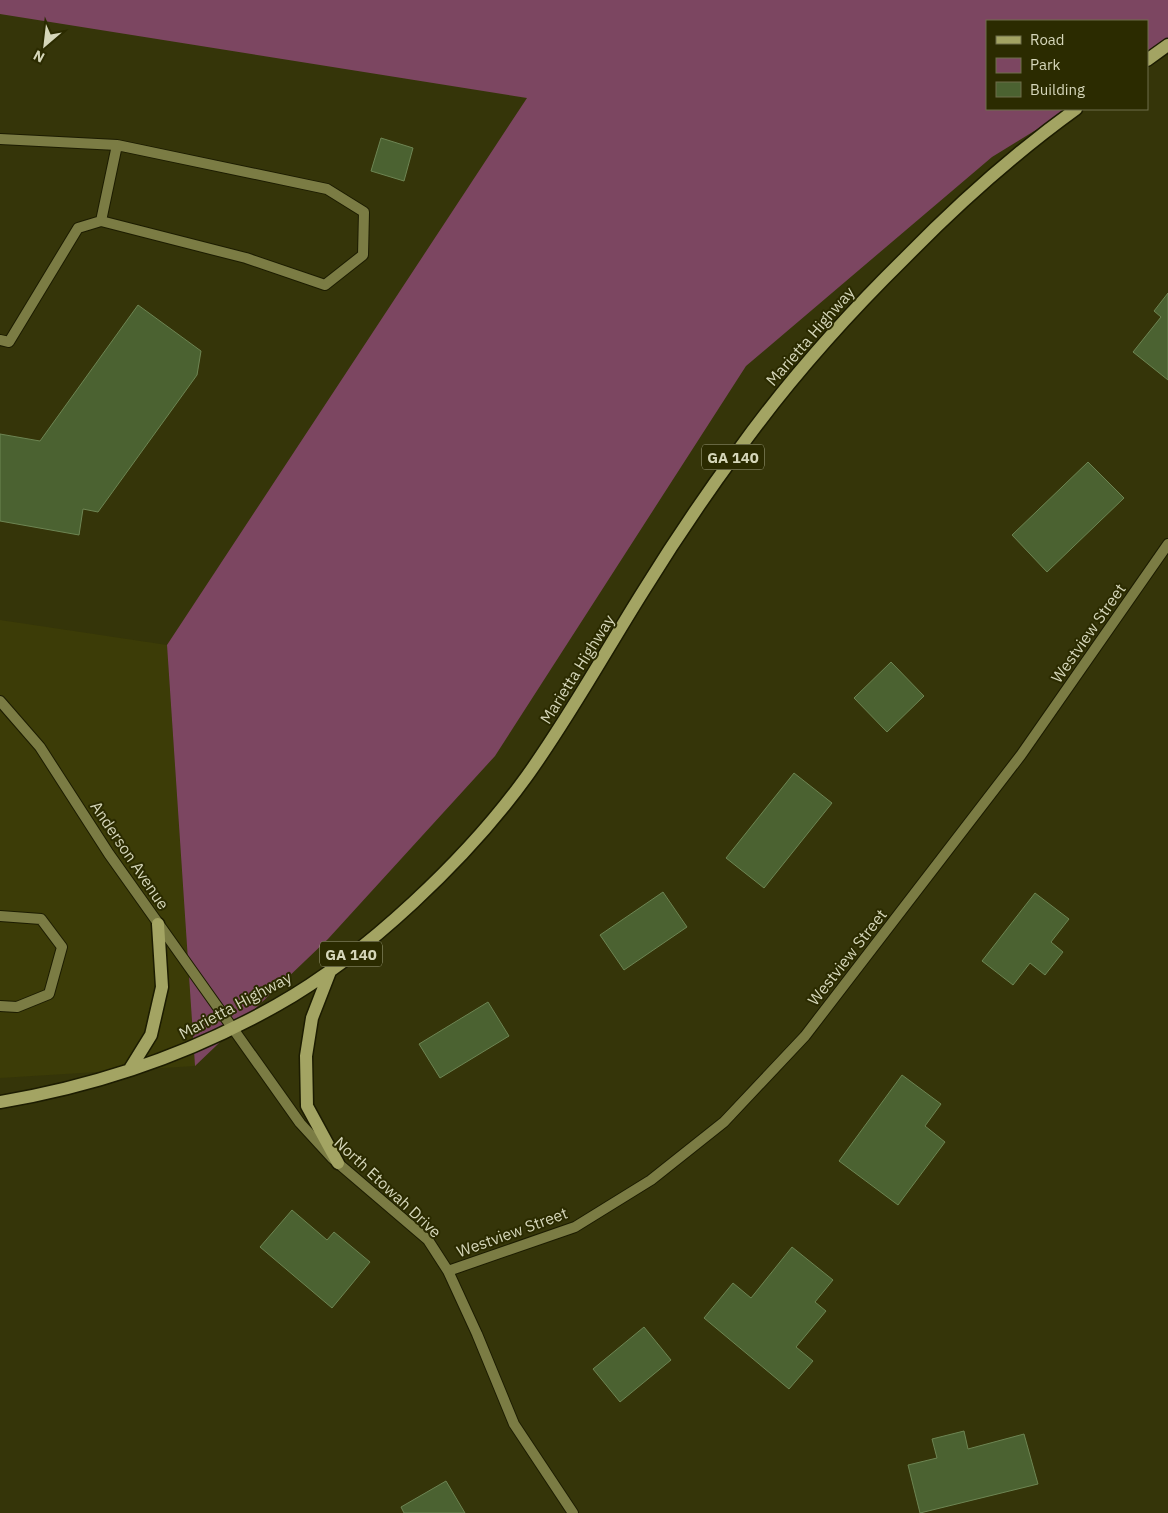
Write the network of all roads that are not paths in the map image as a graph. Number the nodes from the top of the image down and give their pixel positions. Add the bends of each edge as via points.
1 (1168, 46) edge
2 (1148, 59) edge
3 (1075, 110) edge
4 (0, 139) edge
5 (117, 145) junction
6 (101, 221) junction
7 (0, 340) edge
8 (1168, 544) edge
9 (0, 701) edge
10 (0, 916) edge
11 (158, 924) junction
12 (331, 969) junction
13 (0, 1006) edge
14 (232, 1028) junction
15 (130, 1069) junction
16 (0, 1102) edge
17 (338, 1163) junction
18 (448, 1272) junction
19 (573, 1513) edge

1 - 2 main road
3 - 12 main road, Marietta Highway / GA 140 via 948,215 812,354 691,517 524,780 429,888
4 - 5 street
5 - 6 street
5 - 6 street via 327,189 364,212 363,255 325,285 246,258
6 - 7 street via 78,228 9,342
8 - 18 street, Westview Street via 985,802 805,1036 724,1122 651,1180 575,1227
9 - 11 street, Anderson Avenue via 40,747
10 - 13 street via 41,919 62,947 49,994 16,1007
11 - 14 street, Anderson Avenue
11 - 15 main road via 162,988 151,1035
12 - 14 main road, Marietta Highway / GA 140 via 279,1004
12 - 17 main road via 312,1018 306,1056 306,1106
14 - 15 main road, Marietta Highway / GA 140 via 176,1054
14 - 17 street, North Etowah Drive via 300,1122
15 - 16 main road, Marietta Highway / GA 140
17 - 18 street, North Etowah Drive via 428,1240
18 - 19 street, North Etowah Drive via 514,1424

